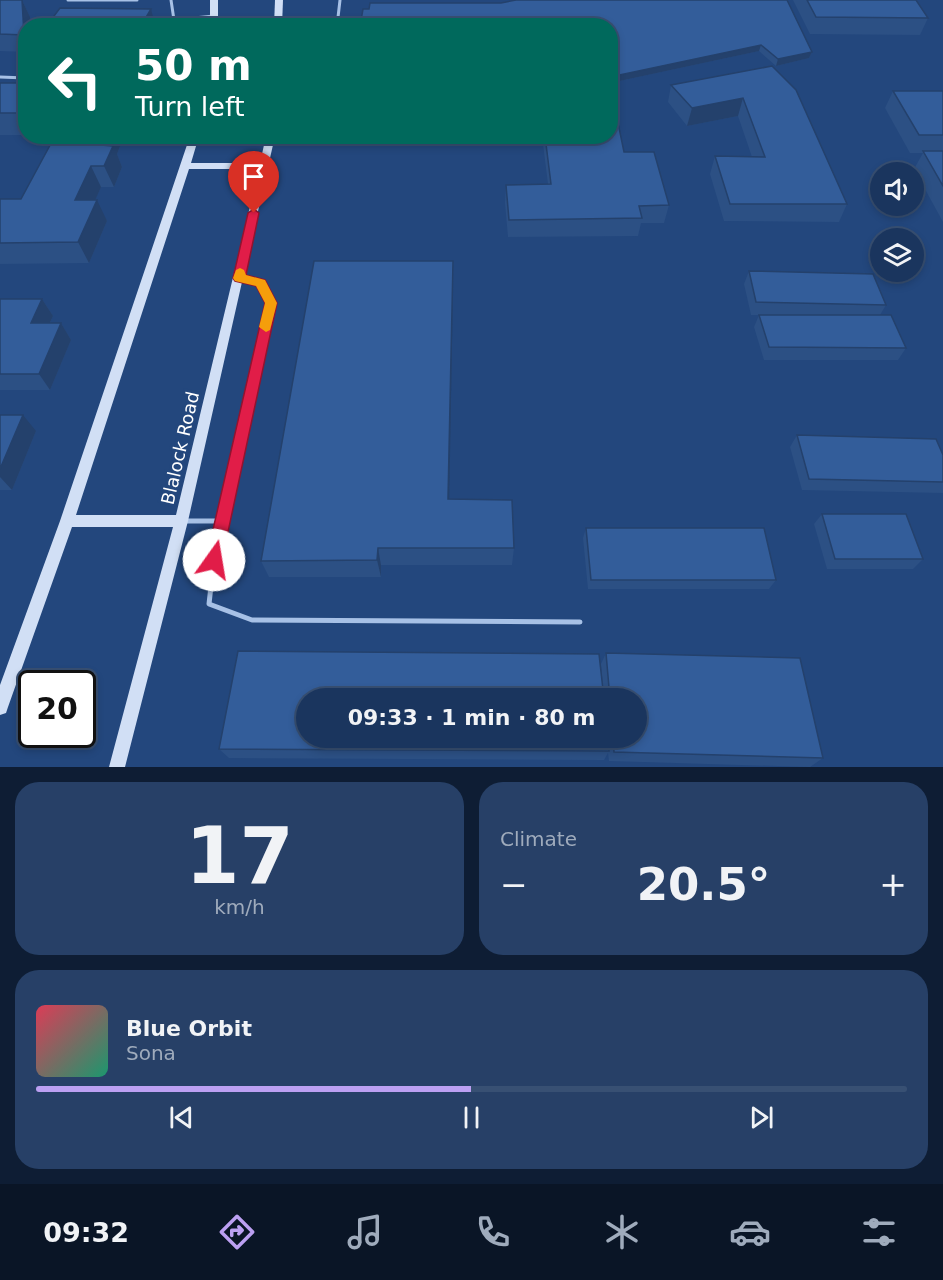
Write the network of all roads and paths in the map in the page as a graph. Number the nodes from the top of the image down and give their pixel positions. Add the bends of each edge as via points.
1 (68, 0) edge
2 (94, 0) edge
3 (126, 0) edge
4 (137, 0) edge
5 (171, 0) edge
6 (214, 0) edge
7 (279, 0) edge
8 (340, 0) edge
9 (214, 16) joint
10 (174, 18) edge
11 (194, 18) edge
12 (278, 18) edge
13 (338, 18) edge
14 (0, 78) edge
15 (18, 78) edge
16 (193, 144) edge
17 (269, 144) edge
18 (186, 166) junction
19 (265, 166) junction
20 (239, 278) junction
21 (67, 521) junction
22 (181, 521) junction
23 (223, 521) junction
24 (580, 622) dead end
25 (0, 707) edge
26 (117, 767) edge

1 - 2 lane
2 - 3 lane
3 - 4 lane
5 - 10 lane
6 - 9 main road
7 - 12 main road
8 - 13 lane
9 - 11 lane
14 - 15 lane
16 - 18 main road
17 - 19 main road, Blalock Road
18 - 19 main road
18 - 21 main road
19 - 20 main road, Blalock Road
20 - 22 main road, Blalock Road
20 - 23 lane via 261,283 271,303
21 - 22 main road
21 - 25 main road
22 - 23 lane
22 - 26 main road, Blalock Road
23 - 24 lane via 209,604 252,620

